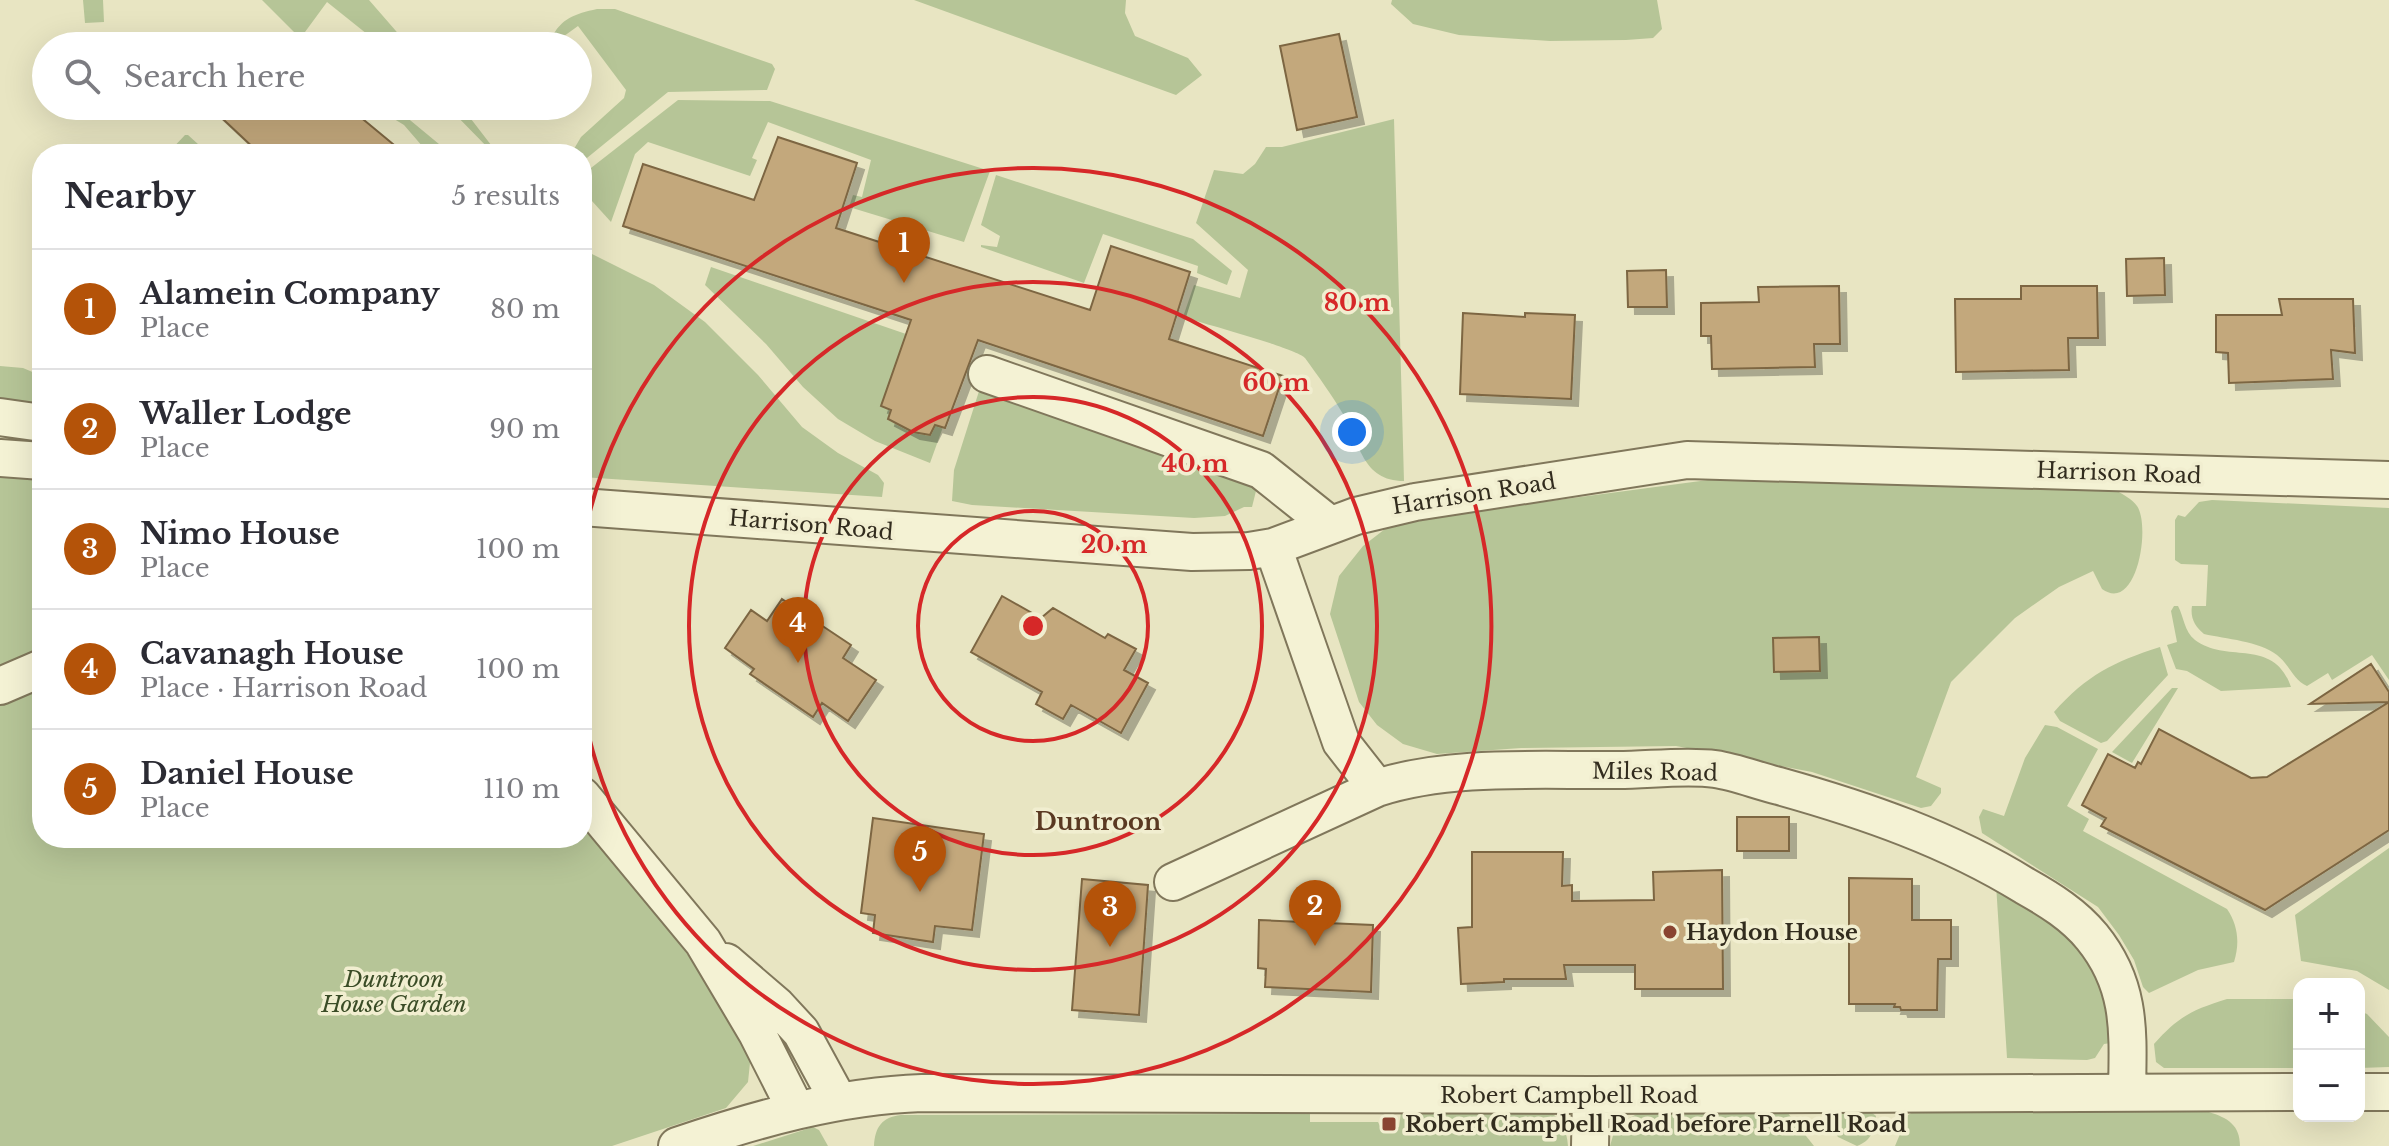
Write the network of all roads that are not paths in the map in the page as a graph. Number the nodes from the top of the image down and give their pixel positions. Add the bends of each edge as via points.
1 (987, 374) dead end
2 (0, 417) edge
3 (32, 422) edge
4 (0, 458) edge
5 (32, 460) edge
6 (2384, 478) edge
7 (592, 508) edge
8 (1330, 525) junction
9 (1273, 547) junction
10 (32, 672) edge
11 (0, 686) edge
12 (1377, 788) junction
13 (592, 808) edge
14 (1173, 882) dead end
15 (703, 942) junction
16 (2127, 1092) junction
17 (2293, 1092) edge
18 (2365, 1092) edge
19 (2389, 1092) edge
20 (1591, 1095) junction
21 (838, 1100) junction
22 (796, 1110) junction
23 (677, 1146) edge
24 (1590, 1146) edge

1 - 8 street via 1261,470
2 - 3 street
4 - 5 street
6 - 8 street, Harrison Road via 1687,460 1415,502
7 - 9 street, Harrison Road via 1192,552
8 - 9 street, Harrison Road
9 - 12 street via 1341,742
10 - 11 street
12 - 14 street, Miles Road
12 - 16 street, Miles Road via 1483,772 1714,769 1839,803 1942,841 2049,900 2093,938 2125,1002
13 - 15 street
15 - 21 street via 793,1022
15 - 22 street
16 - 17 street, Robert Campbell Road
16 - 20 street, Robert Campbell Road
18 - 19 street
20 - 21 street, Robert Campbell Road via 985,1092
20 - 24 street
21 - 22 street, Robert Campbell Road
22 - 23 street, Robert Campbell Road

